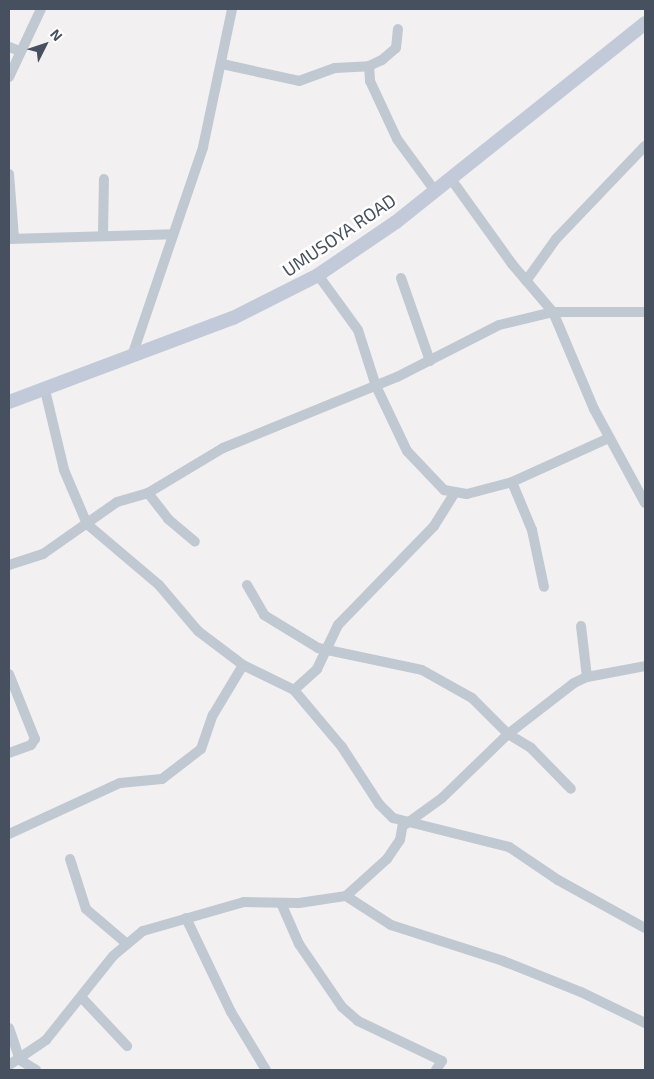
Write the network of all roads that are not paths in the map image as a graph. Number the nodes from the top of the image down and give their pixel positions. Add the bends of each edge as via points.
1 (41, 9) edge
2 (232, 9) edge
3 (645, 23) edge
4 (398, 29) dead end
5 (9, 47) edge
6 (20, 51) junction
7 (222, 64) junction
8 (369, 66) junction
9 (9, 77) edge
10 (645, 146) edge
11 (9, 174) edge
12 (451, 178) junction
13 (104, 179) dead end
14 (434, 191) junction
15 (103, 234) junction
16 (174, 234) junction
17 (12, 238) edge
18 (318, 275) junction
19 (401, 278) dead end
20 (526, 281) junction
21 (553, 312) junction
22 (645, 312) edge
23 (132, 356) junction
24 (430, 361) junction
25 (376, 386) junction
26 (46, 390) junction
27 (9, 402) edge
28 (609, 438) junction
29 (512, 482) junction
30 (148, 493) junction
31 (453, 494) junction
32 (645, 503) edge
33 (87, 524) junction
34 (195, 542) dead end
35 (9, 565) edge
36 (247, 585) dead end
37 (544, 587) dead end
38 (582, 626) dead end
39 (325, 650) junction
40 (243, 665) junction
41 (645, 666) edge
42 (9, 674) edge
43 (587, 677) junction
44 (294, 690) junction
45 (508, 734) junction
46 (9, 753) edge
47 (571, 789) dead end
48 (404, 824) junction
49 (9, 834) edge
50 (70, 859) dead end
51 (346, 896) junction
52 (281, 903) junction
53 (186, 918) junction
54 (645, 928) edge
55 (126, 943) junction
56 (82, 998) junction
57 (645, 1023) edge
58 (9, 1028) edge
59 (127, 1046) dead end
60 (20, 1060) junction
61 (9, 1065) edge
62 (36, 1070) edge
63 (266, 1070) edge
64 (436, 1070) edge

1 - 6 street
2 - 7 street
3 - 12 main road, UMUSOYA ROAD
4 - 8 street via 396,48
5 - 6 street
6 - 9 street
7 - 8 street via 273,78 298,81 335,68
7 - 16 street via 203,147
8 - 14 street via 370,81 397,139
10 - 20 street via 556,239
11 - 17 street
12 - 14 main road, UMUSOYA ROAD
12 - 20 street
13 - 15 street
14 - 18 main road, UMUSOYA ROAD
15 - 16 street
15 - 17 street
16 - 23 street
18 - 23 main road, UMUSOYA ROAD via 233,318
18 - 25 street via 358,330
19 - 24 street
20 - 21 street
21 - 22 street
21 - 24 street via 499,325
21 - 28 street
23 - 26 main road, UMUSOYA ROAD
24 - 25 street
25 - 30 street via 223,448
25 - 31 street via 407,451 425,474
26 - 27 main road, UMUSOYA ROAD
26 - 33 street via 64,470
28 - 29 street
28 - 32 street
29 - 31 street
29 - 37 street via 532,530
30 - 33 street via 117,502
30 - 34 street via 168,519
31 - 39 street via 434,526 338,625
33 - 35 street via 43,554
33 - 40 street via 159,586 198,630
36 - 39 street via 264,615
38 - 43 street
39 - 44 street via 317,669
39 - 45 street via 422,670 472,698
40 - 44 street
40 - 49 street via 213,715 201,749 162,779 120,783
41 - 43 street
42 - 46 street via 35,739 31,745
43 - 45 street
44 - 48 street via 342,747 379,804
45 - 47 street via 531,748
45 - 48 street via 442,798
48 - 51 street via 400,840 387,860
48 - 54 street via 509,847 558,880
50 - 55 street via 86,909
51 - 52 street
51 - 57 street via 390,925 503,961 581,992
52 - 53 street via 244,902
52 - 64 street via 290,930 326,989 342,1007 358,1021 442,1061
53 - 55 street via 162,923
53 - 63 street via 231,1012
55 - 56 street
56 - 59 street
56 - 60 street via 46,1040
58 - 60 street
60 - 61 street
60 - 62 street

